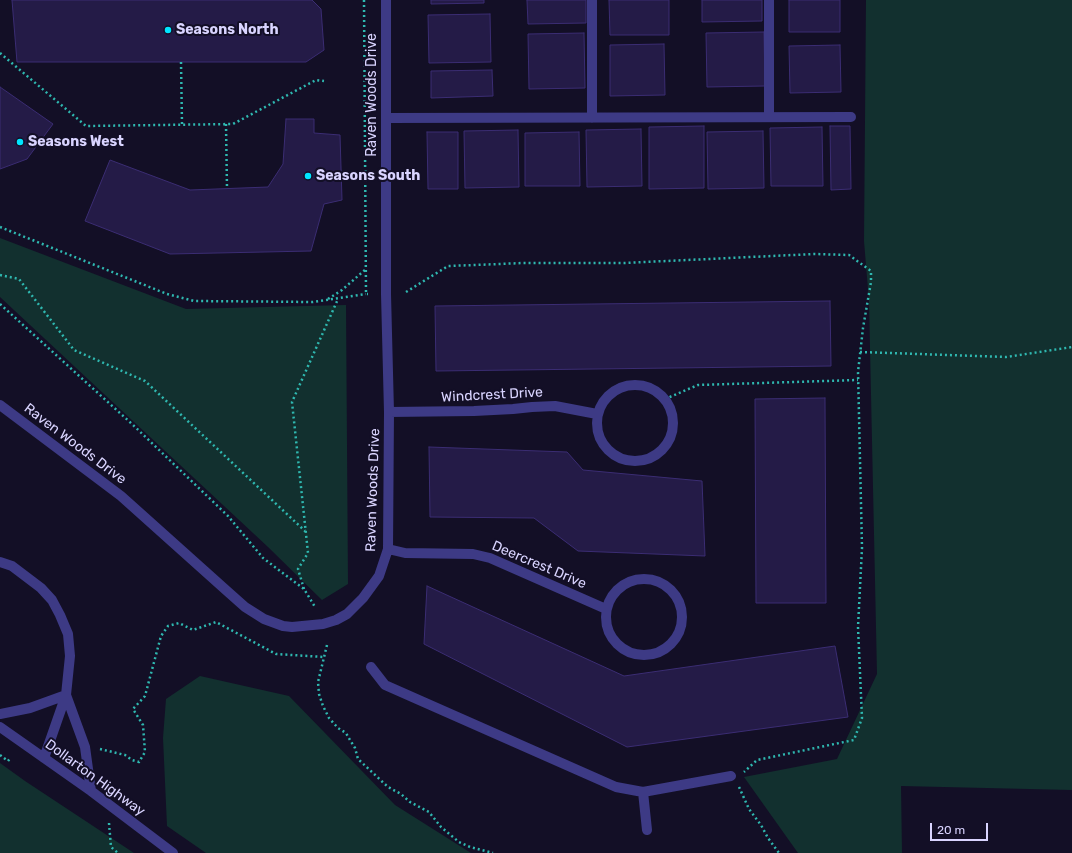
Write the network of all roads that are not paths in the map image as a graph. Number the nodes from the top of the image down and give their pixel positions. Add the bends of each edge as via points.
1 (386, 0) edge
2 (592, 0) edge
3 (769, 0) edge
4 (769, 117) junction
5 (850, 117) dead end
6 (386, 118) junction
7 (592, 118) junction
8 (0, 405) edge
9 (389, 412) junction
10 (597, 414) junction
11 (388, 549) junction
12 (0, 562) edge
13 (606, 609) junction
14 (370, 667) dead end
15 (66, 696) junction
16 (0, 714) edge
17 (0, 728) edge
18 (44, 758) junction
19 (735, 776) road end
20 (90, 791) junction
21 (642, 792) junction
22 (647, 830) dead end
23 (173, 853) edge

1 - 6 street, Raven Woods Drive
2 - 7 street
3 - 4 street
4 - 5 street
4 - 7 street
6 - 7 street
6 - 9 street, Raven Woods Drive
8 - 11 street, Raven Woods Drive via 122,496 245,607 282,626 306,627 323,624 347,614 379,576
9 - 10 street, Windcrest Drive via 474,411 555,406
9 - 11 street, Raven Woods Drive
10 - 10 street via 602,403 620,387 632,384 645,386 665,399 674,422 672,435 666,446 656,455 644,460 625,460 608,451 600,440 596,428
11 - 13 street, Deercrest Drive via 405,553 473,554 490,558
12 - 15 street via 12,566 41,588 52,600 60,615 68,634 70,656
13 - 13 street via 609,634 617,645 640,656 653,655 665,650 675,641 681,629 681,605 675,594 666,585 654,580 630,581 611,597
14 - 21 street via 385,685 616,787
15 - 16 street via 30,708
15 - 18 street
15 - 20 street via 85,747
17 - 18 street, Dollarton Highway
18 - 20 street, Dollarton Highway
19 - 21 street
20 - 23 street, Dollarton Highway
21 - 22 street

